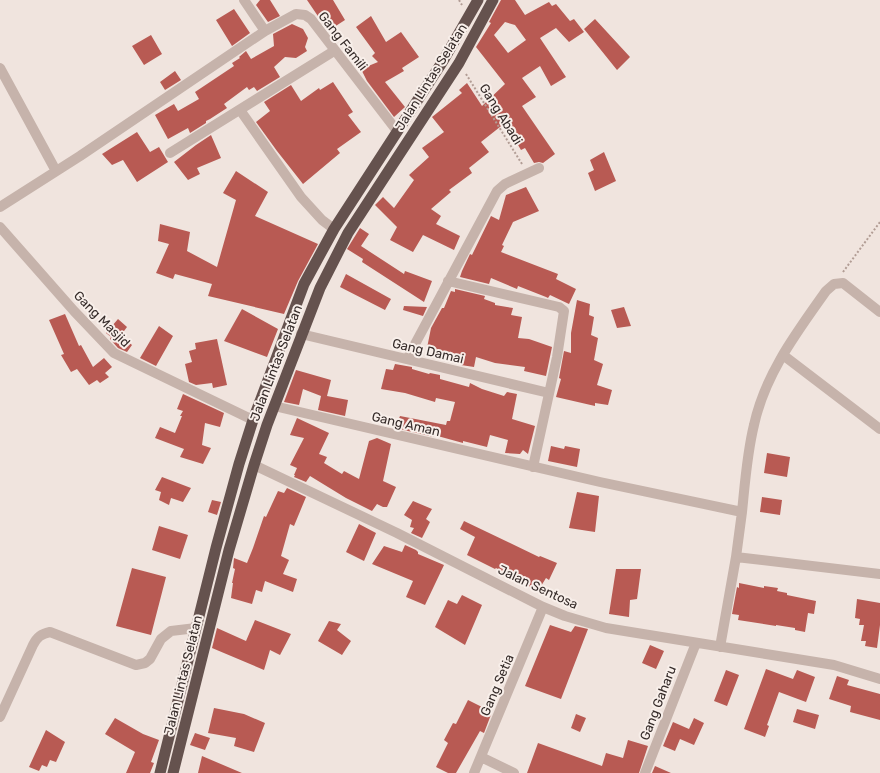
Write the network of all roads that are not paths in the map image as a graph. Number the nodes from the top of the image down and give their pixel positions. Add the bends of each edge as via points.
1 (244, 0) edge
2 (493, 0) edge
3 (476, 4) edge
4 (485, 15) junction
5 (265, 31) junction
6 (334, 51) junction
7 (0, 68) edge
8 (240, 110) junction
9 (397, 131) junction
10 (170, 153) dead end
11 (539, 168) dead end
12 (56, 171) junction
13 (0, 207) edge
14 (0, 227) edge
15 (334, 229) junction
16 (448, 281) junction
17 (880, 312) edge
18 (301, 334) junction
19 (783, 356) junction
20 (407, 359) junction
21 (549, 393) junction
22 (274, 406) junction
23 (253, 420) junction
24 (880, 429) edge
25 (254, 465) junction
26 (533, 467) junction
27 (742, 512) junction
28 (736, 557) junction
29 (880, 574) edge
30 (203, 601) junction
31 (215, 605) junction
32 (543, 607) junction
33 (196, 628) junction
34 (696, 643) junction
35 (720, 647) junction
36 (880, 679) edge
37 (0, 717) edge
38 (481, 757) junction
39 (160, 773) edge
40 (173, 773) edge
41 (474, 773) edge
42 (514, 773) edge
43 (646, 773) edge

1 - 5 street
2 - 4 highway, Jalan Lintas Selatan
3 - 4 highway
3 - 9 highway, Jalan Lintas Selatan via 443,61
4 - 18 highway, Jalan Lintas Selatan via 458,63 348,233 320,288
5 - 6 street, Gang Famili via 296,14 304,15 311,19
5 - 12 street, Gang Famili
6 - 8 street
6 - 9 street, Gang Famili
7 - 12 street
8 - 10 street
8 - 15 street via 301,197
9 - 15 highway, Jalan Lintas Selatan
11 - 16 street via 505,184 497,191
12 - 13 street
14 - 23 street, Gang Masjid via 114,353
15 - 23 highway, Jalan Lintas Selatan via 304,284
16 - 20 street
16 - 21 street via 562,308 564,311 557,357
17 - 19 street via 843,283 834,284 826,291
18 - 20 street, Gang Damai
18 - 22 highway, Jalan Lintas Selatan
19 - 24 street
19 - 27 street via 768,382 754,423
20 - 21 street, Gang Damai
21 - 26 street
22 - 25 highway, Jalan Lintas Selatan
22 - 26 street, Gang Aman
23 - 30 highway, Jalan Lintas Selatan
25 - 31 highway, Jalan Lintas Selatan
25 - 32 street, Jalan Sentosa via 398,533
26 - 27 street, Gang Aman
27 - 28 street
28 - 29 street
28 - 35 street
30 - 31 highway
30 - 33 highway, Jalan Lintas Selatan
31 - 40 highway, Jalan Lintas Selatan
32 - 34 street, Jalan Sentosa via 606,628
32 - 38 street, Gang Setia
33 - 37 street via 171,632 161,638 150,659 136,665 50,632 43,633 37,637
33 - 39 highway, Jalan Lintas Selatan
34 - 35 street, Jalan Sentosa
34 - 43 street, Gang Gaharu
35 - 36 street, Jalan Sentosa via 834,665
38 - 41 street, Gang Setia
38 - 42 street

